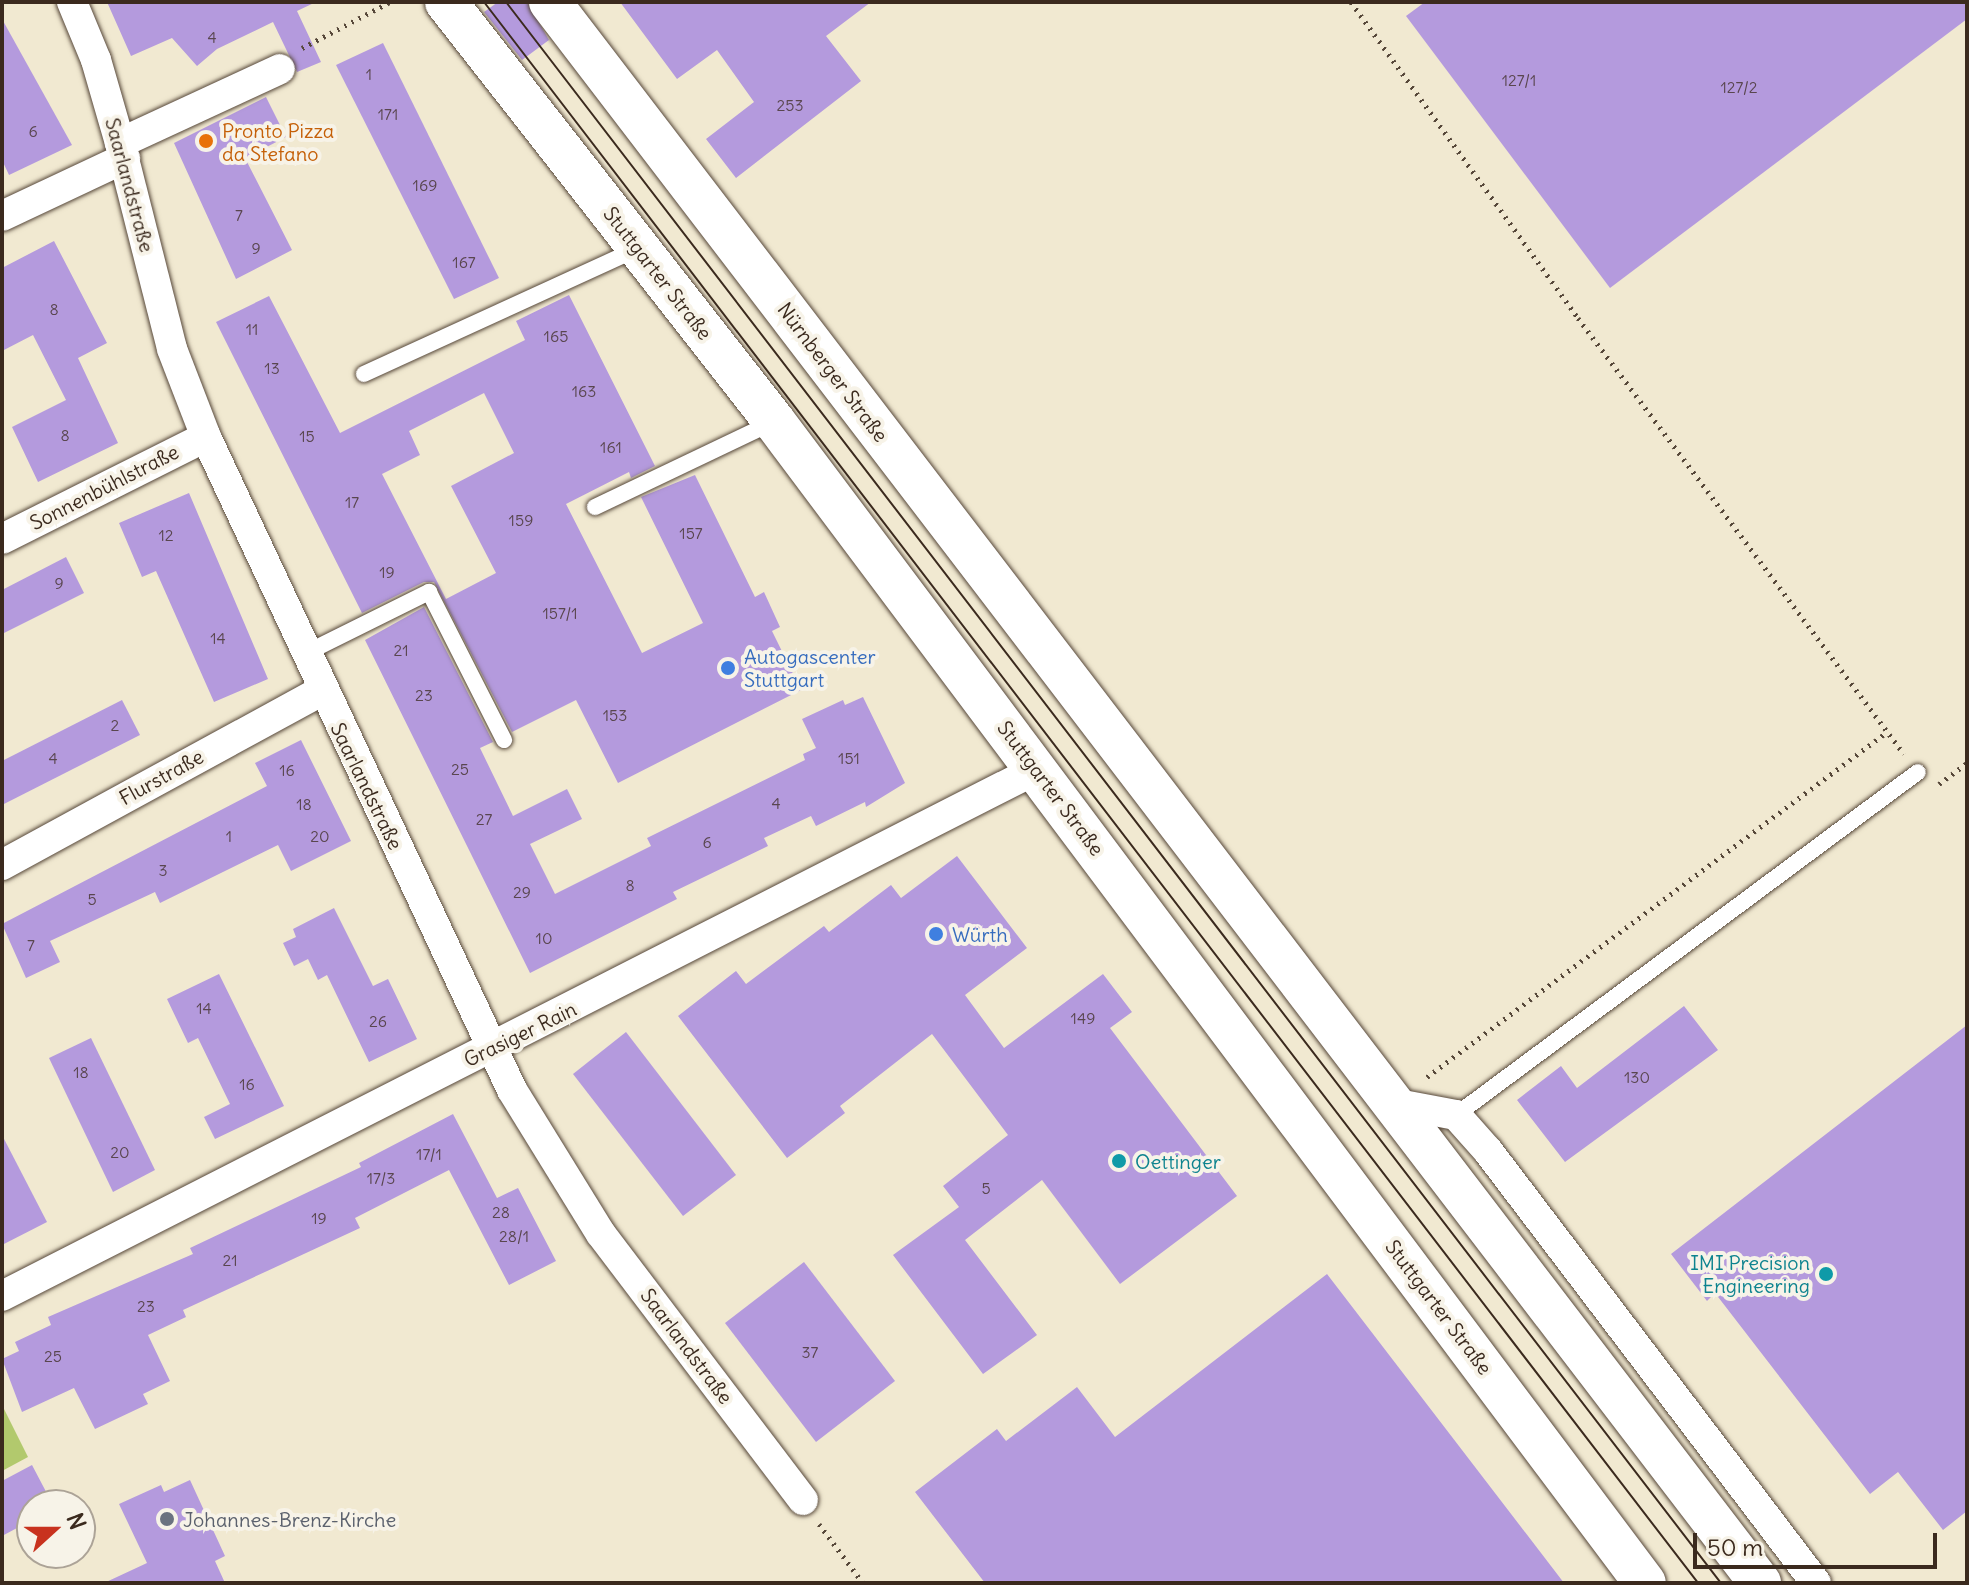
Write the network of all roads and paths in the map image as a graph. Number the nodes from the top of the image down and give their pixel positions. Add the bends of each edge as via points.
1 (72, 2) edge
2 (390, 2) edge
3 (446, 2) edge
4 (550, 2) edge
5 (1351, 2) edge
6 (280, 69) joint
7 (122, 150) junction
8 (2, 216) edge
9 (639, 248) junction
10 (364, 374) dead end
11 (774, 421) junction
12 (206, 437) junction
13 (595, 507) dead end
14 (2, 539) edge
15 (304, 654) junction
16 (321, 691) junction
17 (1887, 732) junction
18 (504, 740) dead end
19 (1967, 763) edge
20 (1037, 769) junction
21 (1918, 772) junction
22 (2, 865) edge
23 (493, 1048) junction
24 (1392, 1103) junction
25 (1456, 1115) junction
26 (2, 1296) edge
27 (803, 1500) joint
28 (863, 1583) edge
29 (1645, 1583) edge
30 (1760, 1583) edge
31 (1816, 1583) edge

1 - 7 street, Saarlandstraße via 96,60
2 - 6 path via 289,55
3 - 9 main road, Stuttgarter Straße
4 - 24 main road, Nürnberger Straße
5 - 17 path via 1578,318
6 - 7 street
7 - 8 street
7 - 12 street, Saarlandstraße via 172,349
9 - 10 lane
9 - 11 main road, Stuttgarter Straße
11 - 13 lane
11 - 20 main road, Stuttgarter Straße
12 - 14 street, Sonnenbühlstraße
12 - 15 street, Saarlandstraße
15 - 16 street, Saarlandstraße
15 - 18 lane via 429,592
16 - 22 street, Flurstraße
16 - 23 street, Saarlandstraße
17 - 21 path
17 - 24 path
19 - 21 path via 1931,789
20 - 23 street, Grasiger Rain
20 - 29 main road, Stuttgarter Straße
21 - 25 lane
23 - 26 street, Grasiger Rain
23 - 27 street, Saarlandstraße via 519,1102 601,1234
24 - 25 street
24 - 30 main road
25 - 31 street
27 - 28 path

